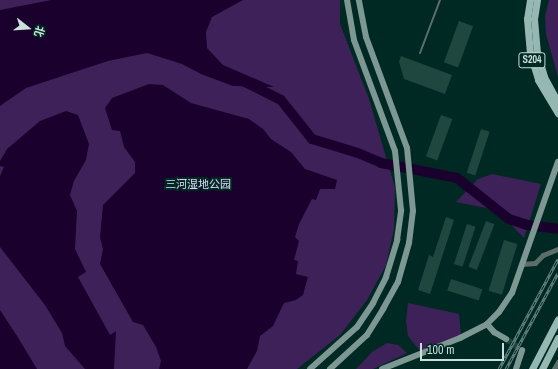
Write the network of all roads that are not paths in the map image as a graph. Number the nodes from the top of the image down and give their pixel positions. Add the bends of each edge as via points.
1 (347, 0) edge
2 (359, 0) edge
3 (440, 0) edge
4 (530, 0) edge
5 (537, 0) edge
6 (420, 54) dead end
7 (558, 102) edge
8 (558, 113) edge
9 (558, 162) edge
10 (558, 249) edge
11 (522, 264) junction
12 (558, 319) edge
13 (487, 324) junction
14 (558, 338) edge
15 (506, 339) tunnel mouth
16 (522, 350) dead end
17 (558, 362) edge
18 (310, 369) edge
19 (330, 369) edge
20 (382, 369) edge
21 (516, 369) edge
22 (532, 369) edge
23 (542, 369) edge
24 (554, 369) edge

1 - 18 main road via 354,40 395,151 401,210 397,240 386,277 357,327
2 - 19 main road via 366,37 407,148 413,211 409,243 398,282 367,335
3 - 6 lane
4 - 8 main road, S204 via 527,19 530,53 540,84
5 - 7 main road, S204 via 534,19 537,52 544,77
9 - 11 main road
10 - 11 street via 548,252 534,263
11 - 13 main road via 512,293
12 - 22 main road
13 - 15 main road
13 - 20 main road via 460,338
14 - 23 main road
16 - 21 main road
17 - 24 street

